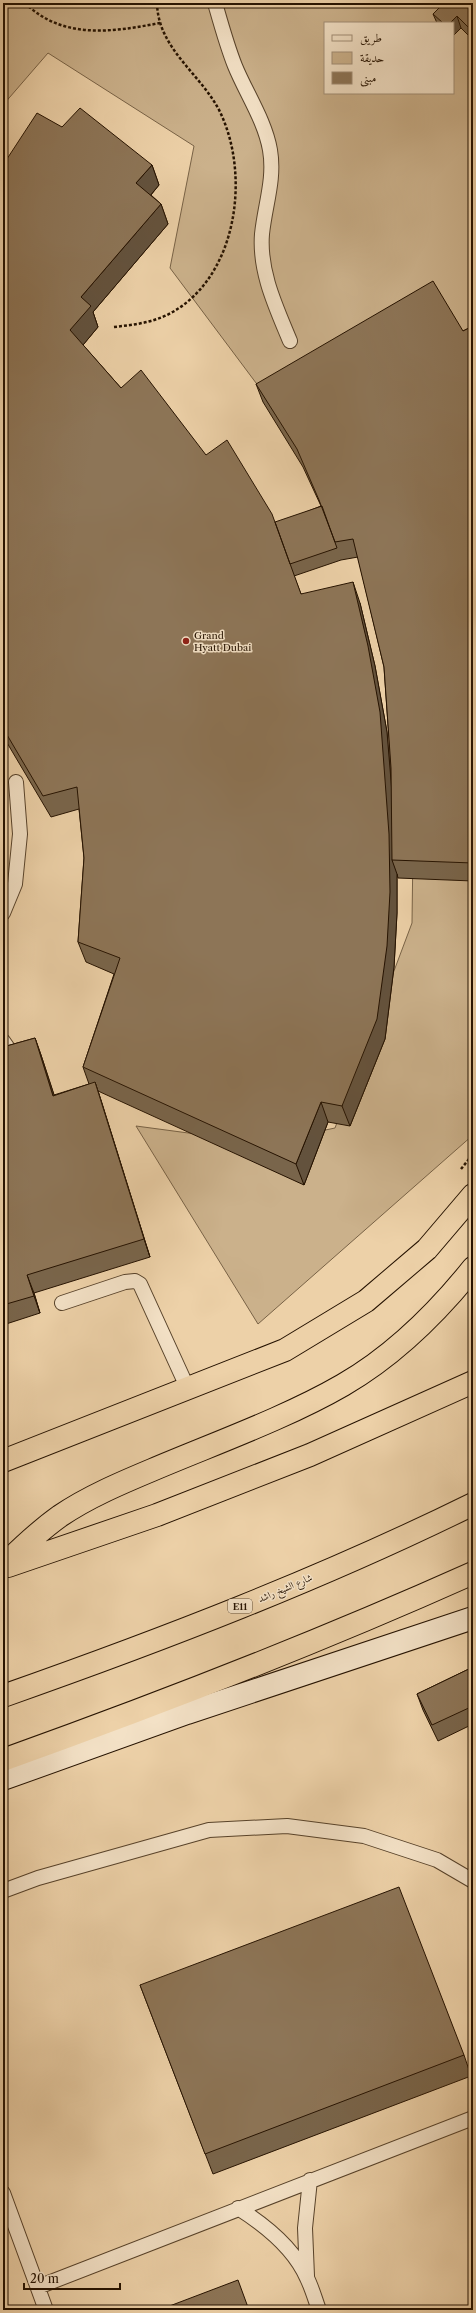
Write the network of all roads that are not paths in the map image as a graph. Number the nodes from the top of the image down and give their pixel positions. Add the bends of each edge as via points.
1 (215, 3) edge
2 (290, 341) dead end
3 (16, 782) dead end
4 (3, 913) edge
5 (3, 1041) edge
6 (25, 1074) edge
7 (473, 1195) edge
8 (473, 1268) edge
9 (62, 1303) dead end
10 (473, 1382) edge
11 (188, 1389) junction
12 (3, 1462) edge
13 (473, 1504) edge
14 (3, 1567) edge
15 (473, 1573) edge
16 (473, 1618) edge
17 (3, 1696) edge
18 (3, 1760) edge
19 (3, 1780) edge
20 (473, 1881) edge
21 (3, 1891) edge
22 (473, 2118) edge
23 (310, 2180) junction
24 (3, 2193) edge
25 (238, 2208) junction
26 (307, 2277) junction
27 (38, 2287) junction
28 (46, 2310) edge
29 (319, 2310) edge

1 - 2 lane via 235,66 270,149 272,170 262,236 263,260 267,283
3 - 4 lane via 20,834 15,884
5 - 6 lane
7 - 11 highway via 427,1249 366,1301 286,1350
8 - 14 highway via 445,1304 397,1348 343,1385 94,1496 60,1516 29,1541
9 - 11 lane via 125,1282 135,1281 140,1284
10 - 14 highway via 310,1455 172,1510
11 - 12 highway
13 - 17 highway, شارع الشيخ راشد / E11 via 277,1591 109,1659
15 - 18 highway via 290,1651 133,1713
16 - 19 street via 187,1713
20 - 21 lane via 437,1860 364,1836 287,1826 209,1830 38,1878
22 - 23 lane
23 - 25 lane
23 - 26 lane via 305,2228
24 - 27 lane
25 - 26 lane via 259,2221 277,2238
25 - 27 lane
26 - 29 lane
27 - 28 lane

